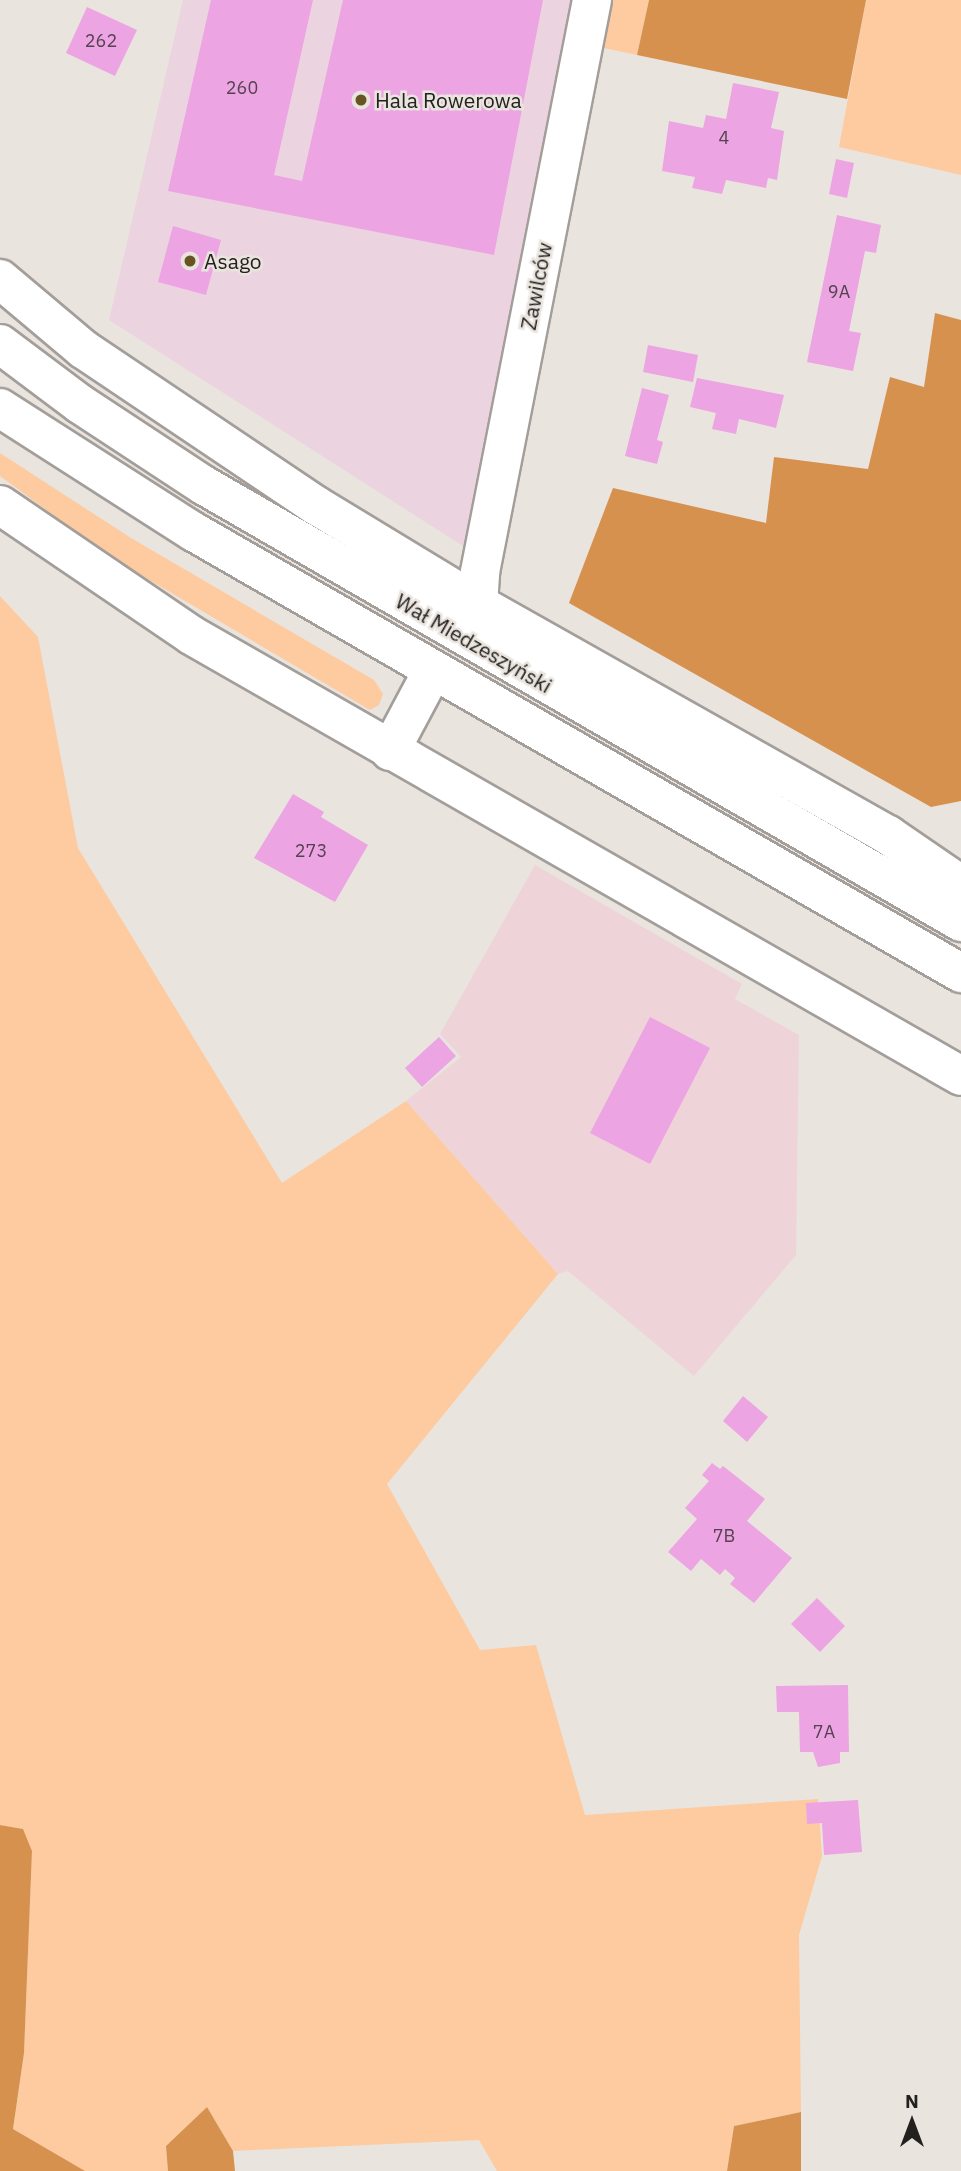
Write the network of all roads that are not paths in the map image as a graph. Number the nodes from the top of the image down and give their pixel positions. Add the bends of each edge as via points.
1 (592, 0) edge
2 (0, 279) edge
3 (0, 344) edge
4 (0, 408) edge
5 (0, 505) edge
6 (479, 588) junction
7 (433, 670) junction
8 (390, 751) junction
9 (888, 835) junction
10 (961, 854) edge
11 (961, 885) edge
12 (961, 922) edge
13 (961, 974) edge
14 (961, 1076) edge

1 - 6 main road, Zawilców
2 - 6 main road via 83,349 194,427
3 - 12 main road, Wał Miedzeszyński via 80,404 205,486
4 - 7 main road, Wał Miedzeszyński via 146,503
5 - 8 main road via 181,628
6 - 9 main road
7 - 8 main road
7 - 13 main road, Wał Miedzeszyński
8 - 14 main road
9 - 10 main road via 944,854
9 - 11 main road

